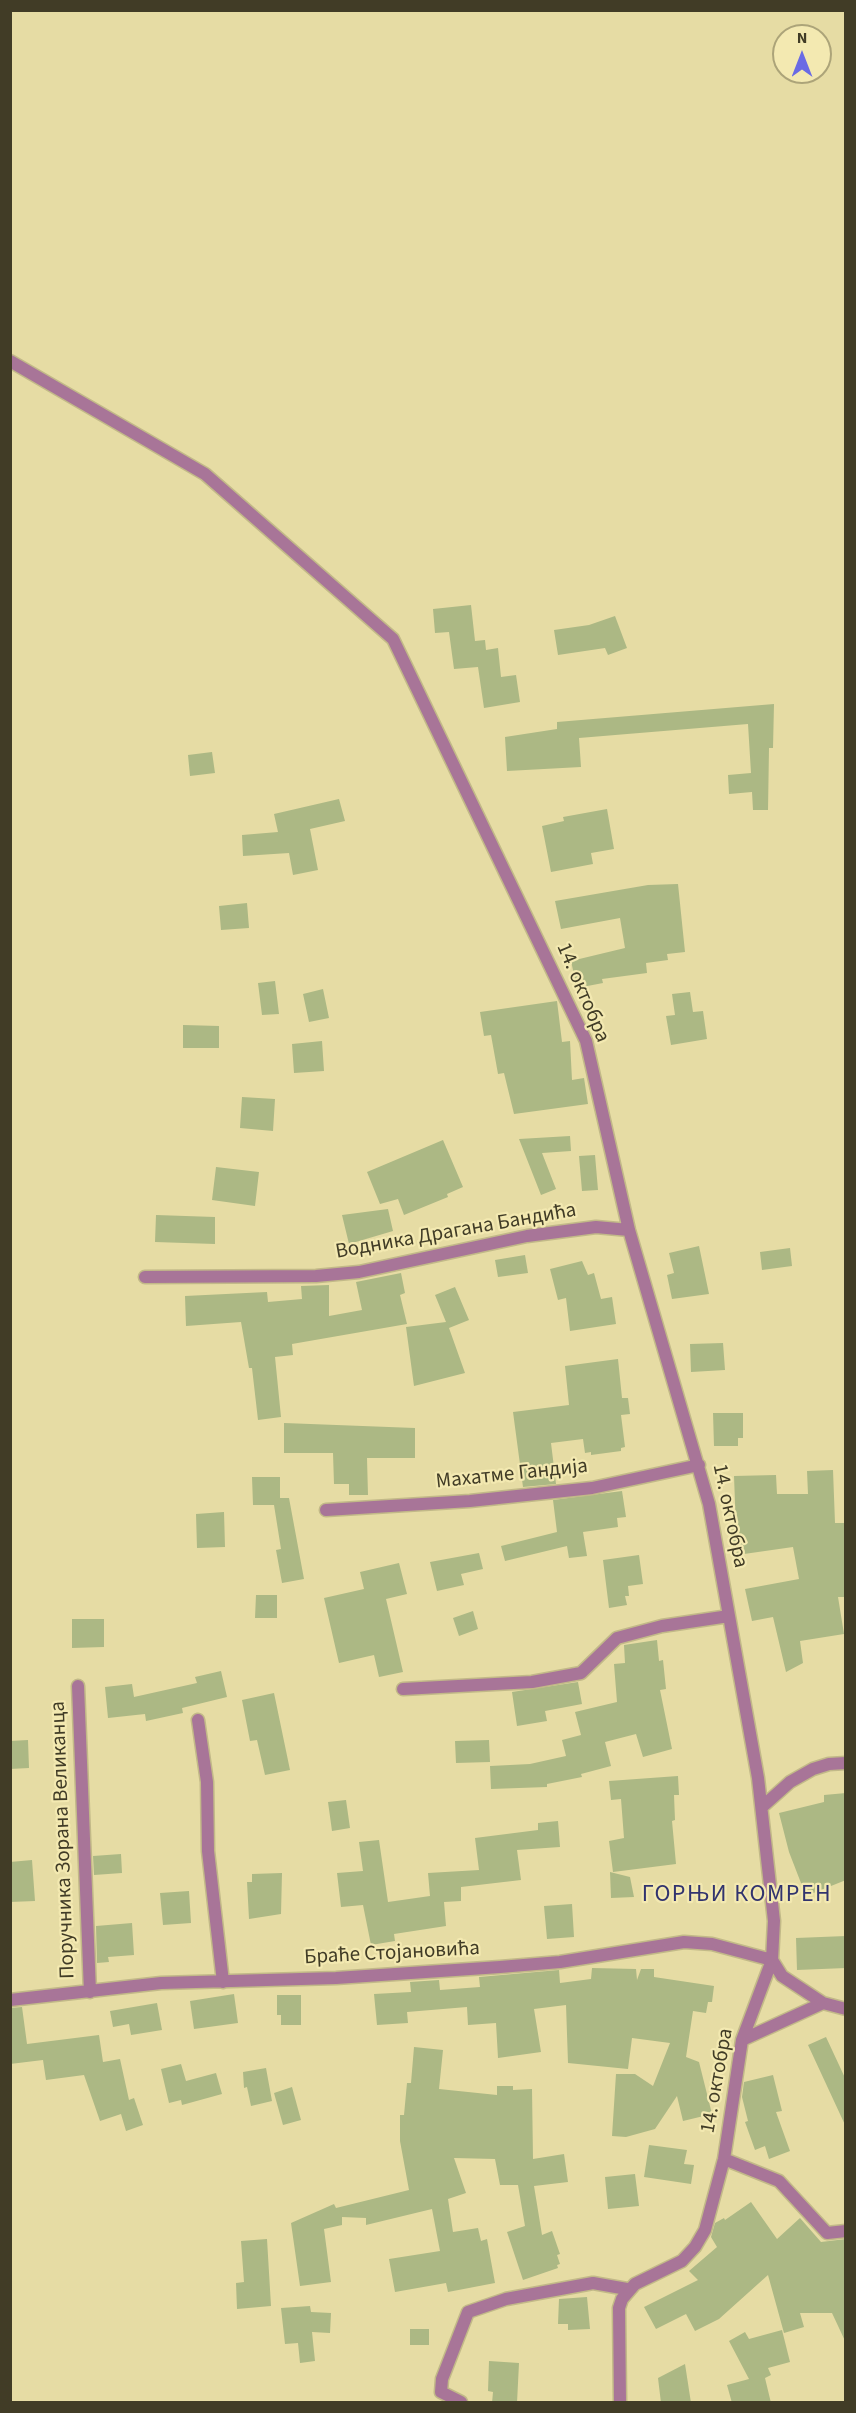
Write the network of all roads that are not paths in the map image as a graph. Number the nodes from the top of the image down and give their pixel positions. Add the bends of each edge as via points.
1 (10, 361) edge
2 (629, 1230) junction
3 (145, 1277) dead end
4 (699, 1465) junction
5 (326, 1510) dead end
6 (729, 1616) junction
7 (78, 1686) dead end
8 (403, 1689) dead end
9 (198, 1720) dead end
10 (846, 1763) edge
11 (762, 1807) junction
12 (772, 1960) junction
13 (223, 1982) junction
14 (90, 1992) junction
15 (10, 2000) edge
16 (823, 2003) junction
17 (846, 2009) edge
18 (742, 2040) junction
19 (724, 2159) junction
20 (846, 2231) edge
21 (627, 2289) junction
22 (462, 2403) edge
23 (620, 2403) edge

1 - 2 street, 14. октобра via 206,474 393,639 586,1041
2 - 3 street, Водника Драгана Бандића via 596,1227 527,1236 359,1272
2 - 4 street, 14. октобра
4 - 5 street, Махатме Гандија via 592,1488
4 - 6 street, 14. октобра
6 - 8 street via 662,1626 617,1638 581,1673 532,1682
6 - 11 street, 14. октобра
7 - 14 street, Поручника Зорана Великанца
9 - 13 street via 207,1782 208,1851
10 - 11 street via 813,1769 790,1782
11 - 12 street, 14. октобра via 774,1921
12 - 13 street, Браће Стојановића via 712,1944 684,1942 560,1962
12 - 16 street via 782,1976
12 - 18 street, 14. октобра
13 - 14 street, Браће Стојановића via 161,1983
14 - 15 street, Браће Стојановића
16 - 17 street
16 - 18 street
18 - 19 street, 14. октобра
19 - 20 street via 779,2181 826,2233
19 - 21 street, 14. октобра via 705,2230 695,2247 668,2270
21 - 22 street via 593,2283 506,2299 468,2312 442,2379 441,2392
21 - 23 street via 619,2308

